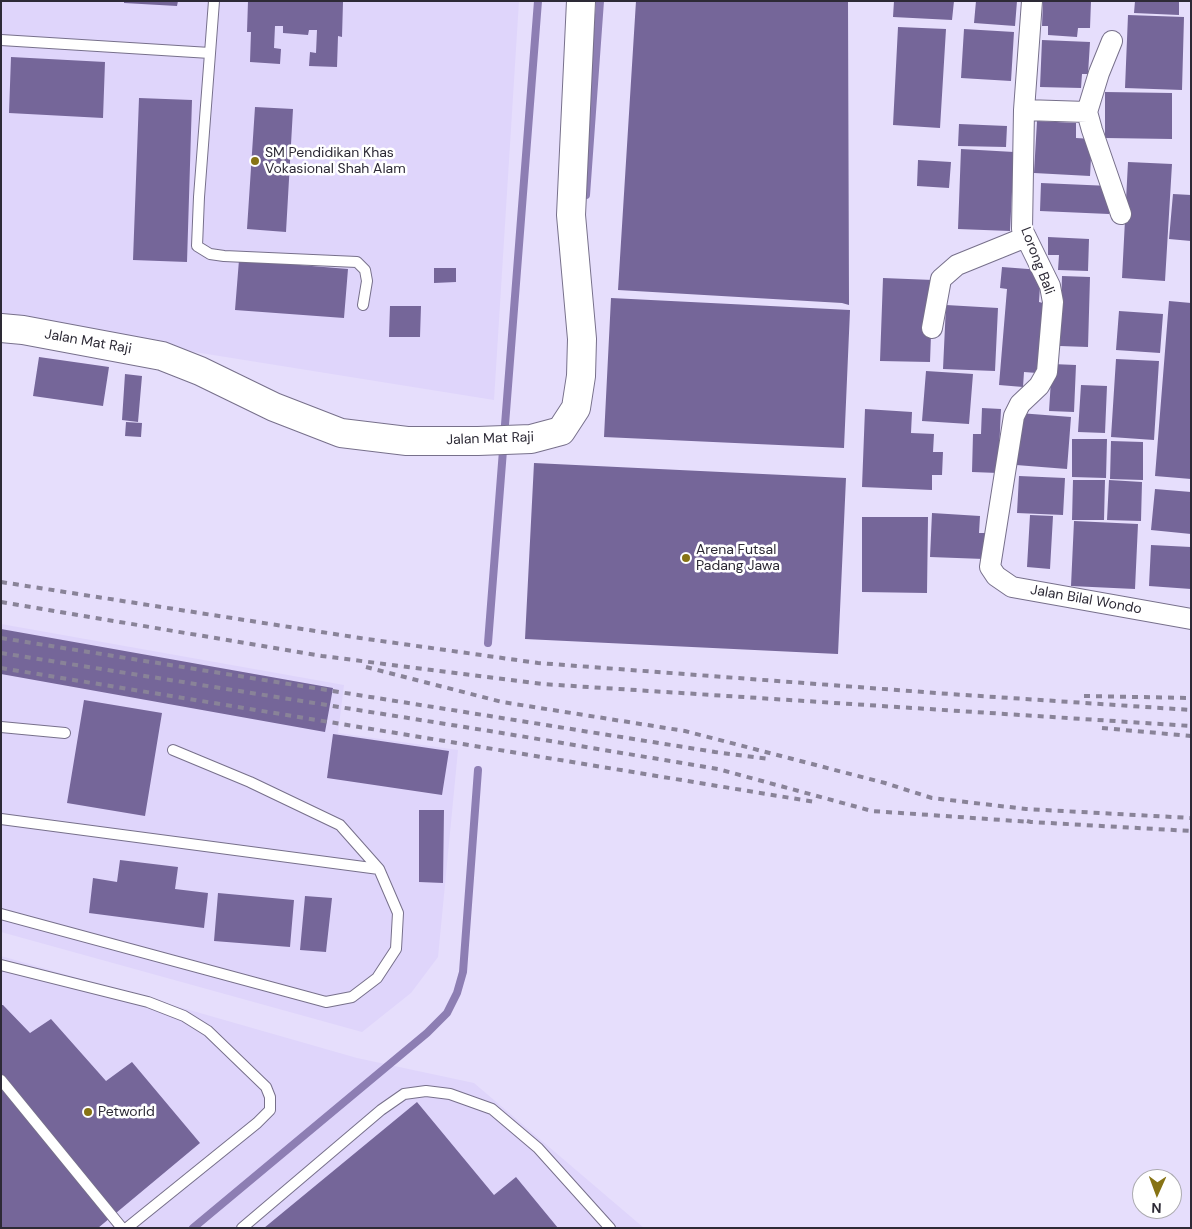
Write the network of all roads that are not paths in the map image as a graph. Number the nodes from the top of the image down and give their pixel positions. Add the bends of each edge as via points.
1 (214, 1) edge
2 (581, 1) edge
3 (1032, 1) edge
4 (1, 40) edge
5 (1112, 42) dead end
6 (210, 53) junction
7 (1024, 110) junction
8 (1086, 112) junction
9 (1121, 214) dead end
10 (1026, 237) junction
11 (362, 305) dead end
12 (1, 328) edge
13 (932, 328) dead end
14 (990, 566) joint
15 (1191, 619) edge
16 (1, 726) edge
17 (65, 733) dead end
18 (173, 750) dead end
19 (1, 819) edge
20 (379, 870) junction
21 (1, 914) edge
22 (1, 965) edge
23 (1, 1080) edge
24 (122, 1228) edge
25 (127, 1228) edge
26 (242, 1228) edge
27 (610, 1228) edge

1 - 6 lane
2 - 12 street, Jalan Mat Raji via 570,215 582,339 581,376 576,408 561,431 531,439 478,441 407,441 340,433 162,356
3 - 7 street, Lorong Bali
4 - 6 lane
5 - 8 street
6 - 11 lane via 197,246 210,254 224,256 358,262 365,270 367,281
7 - 8 street
7 - 10 street, Lorong Bali via 1022,229
8 - 9 street
10 - 13 street via 957,265 941,279
10 - 14 street, Lorong Bali via 1050,286 1053,302 1047,372 1014,416
14 - 15 street, Jalan Bilal Wondo via 996,576 1012,587
16 - 17 lane
18 - 20 lane via 340,825
19 - 20 lane
20 - 21 lane via 398,913 396,950 377,978 352,997 326,1002
22 - 25 lane via 148,1002 184,1016 208,1032 266,1087 270,1110
23 - 24 lane
26 - 27 lane via 381,1110 404,1094 426,1091 450,1094 492,1109 538,1148

